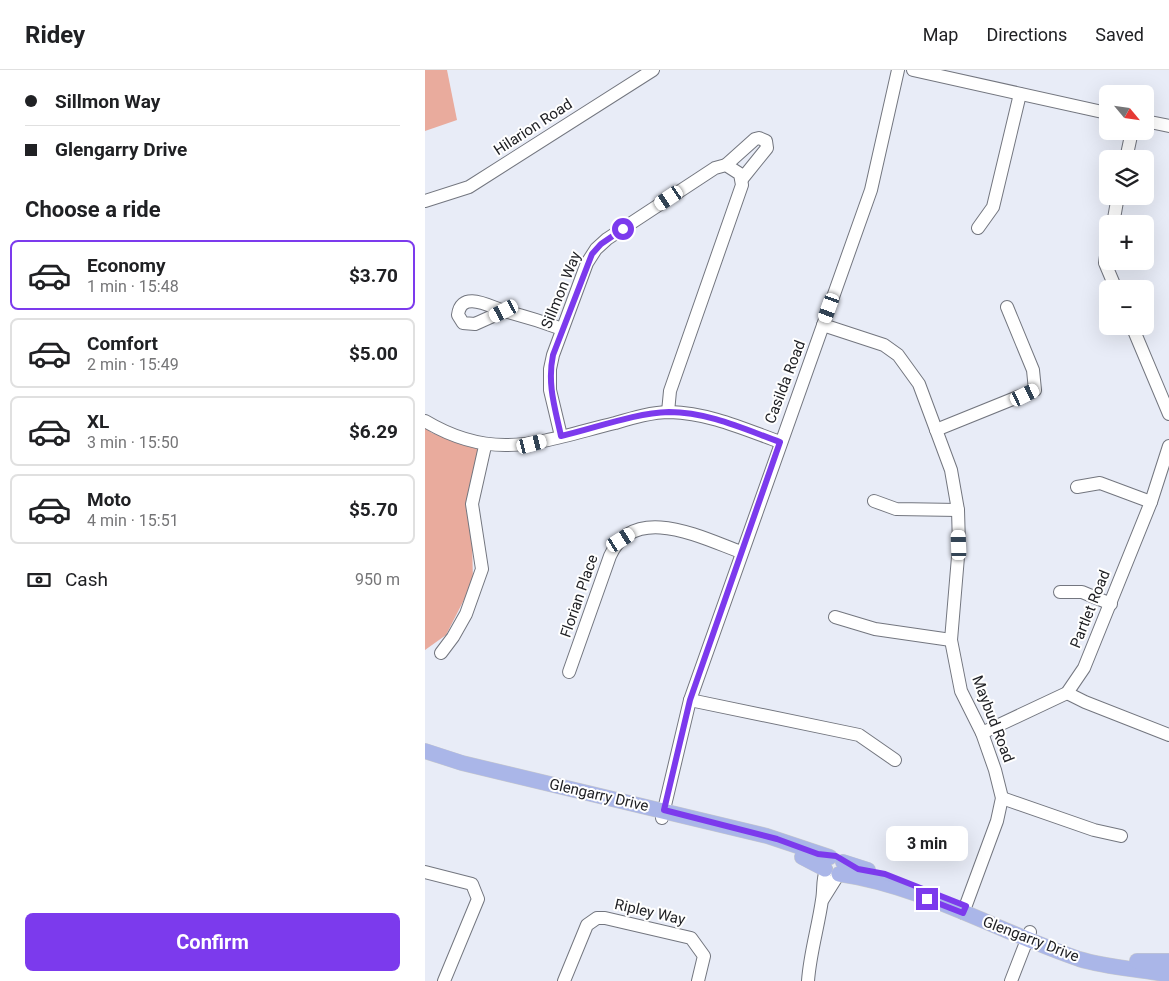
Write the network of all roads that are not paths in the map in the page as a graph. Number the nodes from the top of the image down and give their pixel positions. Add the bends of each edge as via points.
1 (653, 70) edge
2 (898, 70) edge
3 (913, 70) edge
4 (1019, 94) junction
5 (1099, 111) edge
6 (1154, 123) edge
7 (1169, 126) edge
8 (726, 165) junction
9 (742, 179) junction
10 (425, 201) edge
11 (978, 228) dead end
12 (1007, 307) dead end
13 (504, 311) dead end
14 (823, 325) junction
15 (562, 328) junction
16 (1136, 335) edge
17 (669, 412) junction
18 (1169, 414) edge
19 (425, 421) edge
20 (936, 430) junction
21 (561, 436) junction
22 (780, 442) junction
23 (485, 446) junction
24 (1169, 446) edge
25 (1077, 487) dead end
26 (874, 501) dead end
27 (1151, 502) junction
28 (958, 510) junction
29 (741, 552) junction
30 (1060, 592) dead end
31 (1111, 604) junction
32 (835, 617) dead end
33 (951, 640) junction
34 (441, 653) dead end
35 (569, 672) dead end
36 (1067, 693) junction
37 (690, 700) junction
38 (982, 733) junction
39 (1169, 735) edge
40 (425, 751) edge
41 (425, 759) edge
42 (895, 760) dead end
43 (1001, 798) junction
44 (663, 814) junction
45 (1121, 836) dead end
46 (833, 868) junction
47 (425, 872) edge
48 (964, 909) junction
49 (1028, 935) junction
50 (1169, 961) edge
51 (1169, 975) edge
52 (444, 981) edge
53 (564, 981) edge
54 (698, 981) edge
55 (807, 981) edge
56 (1011, 981) edge

1 - 10 street, Hilarion Road via 469,187
2 - 14 street, Casilda Road via 871,190
3 - 4 street
4 - 5 street
4 - 11 street via 993,208
6 - 7 street
8 - 9 street via 737,170
8 - 9 street, Sillmon Way via 755,139 763,138 767,148
8 - 15 street, Sillmon Way via 715,168 596,248
9 - 17 street, Sillmon Way via 670,391
12 - 20 street via 1033,370 1035,390
13 - 15 street
14 - 20 street, Maybud Road via 884,345 897,355 919,384
14 - 22 street, Casilda Road
15 - 21 street, Sillmon Way via 549,379
16 - 18 street
17 - 21 street via 643,415
17 - 22 street via 719,419
19 - 23 street
20 - 28 street, Maybud Road via 951,470
21 - 23 street via 520,446
22 - 29 street, Casilda Road
23 - 34 street via 472,504 482,569 466,614
24 - 27 street, Partlet Road
25 - 27 street via 1100,483
26 - 28 street via 897,508
27 - 31 street, Partlet Road
28 - 33 street, Maybud Road via 959,545
29 - 35 street, Florian Place via 670,527 640,530 621,540 609,556
29 - 37 street, Casilda Road
30 - 31 street via 1082,592
31 - 36 street, Partlet Road via 1084,668
32 - 33 street via 875,629
33 - 38 street, Maybud Road via 961,691
36 - 38 street
36 - 39 street
37 - 42 street via 859,735
37 - 44 street, Casilda Road
38 - 43 street, Maybud Road
40 - 44 main road, Glengarry Drive
41 - 44 main road, Glengarry Drive via 476,774
43 - 45 street
43 - 48 street, Maybud Road via 997,821
44 - 46 main road, Glengarry Drive via 775,846
46 - 48 main road, Glengarry Drive via 885,874
46 - 55 street via 809,959
47 - 52 street via 472,884 478,899
48 - 49 main road, Glengarry Drive
49 - 50 main road, Glengarry Drive via 1106,958
49 - 51 main road, Glengarry Drive via 1089,961
49 - 56 street
53 - 54 street, Ripley Way via 587,925 597,918 605,918 691,938 704,956

